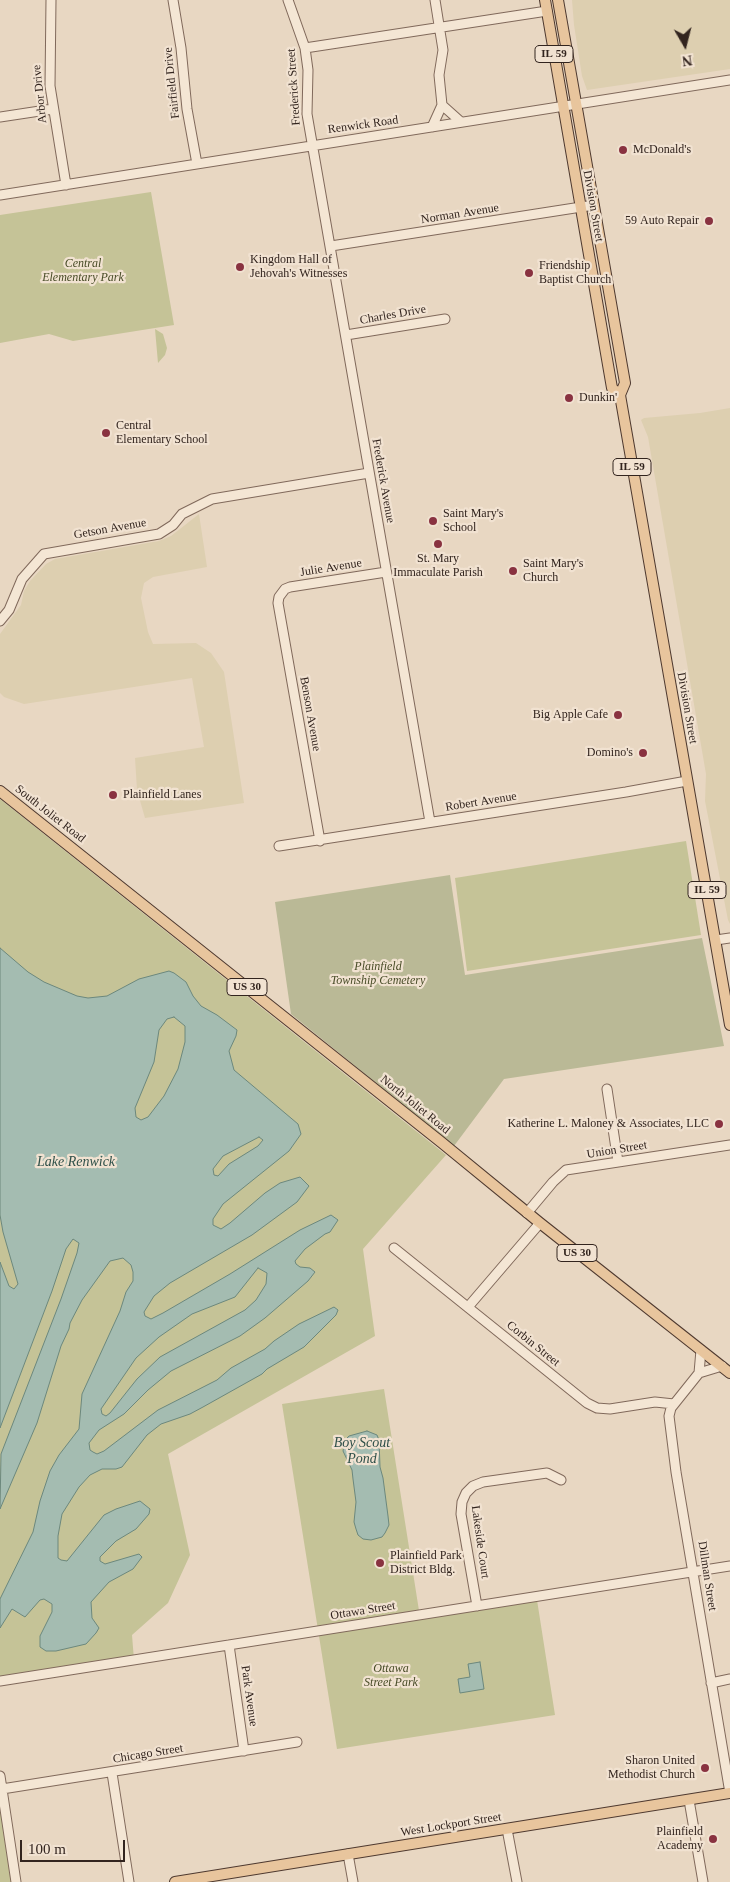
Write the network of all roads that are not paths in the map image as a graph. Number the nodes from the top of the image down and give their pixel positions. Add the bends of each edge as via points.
1 (51, 0) edge
2 (173, 0) edge
3 (288, 0) edge
4 (434, 0) edge
5 (545, 0) edge
6 (558, 0) edge
7 (547, 12) junction
8 (439, 27) junction
9 (306, 48) junction
10 (730, 80) edge
11 (442, 105) junction
12 (577, 105) junction
13 (563, 107) junction
14 (53, 109) junction
15 (0, 117) edge
16 (461, 122) junction
17 (432, 127) junction
18 (312, 145) junction
19 (197, 164) junction
20 (66, 184) junction
21 (0, 195) edge
22 (594, 205) junction
23 (580, 207) junction
24 (330, 246) junction
25 (445, 319) dead end
26 (346, 336) junction
27 (620, 395) junction
28 (369, 473) junction
29 (386, 572) junction
30 (281, 592) joint
31 (0, 620) edge
32 (687, 781) junction
33 (0, 791) edge
34 (430, 822) junction
35 (320, 841) junction
36 (279, 846) dead end
37 (84, 858) joint
38 (730, 938) edge
39 (716, 940) junction
40 (730, 1025) edge
41 (607, 1089) dead end
42 (730, 1144) edge
43 (618, 1162) junction
44 (527, 1213) junction
45 (540, 1223) junction
46 (394, 1248) dead end
47 (468, 1306) junction
48 (700, 1350) junction
49 (726, 1369) edge
50 (699, 1373) junction
51 (674, 1404) junction
52 (561, 1480) dead end
53 (730, 1566) edge
54 (694, 1572) junction
55 (477, 1606) junction
56 (229, 1644) junction
57 (730, 1680) edge
58 (0, 1681) edge
59 (711, 1683) junction
60 (297, 1742) dead end
61 (244, 1751) junction
62 (112, 1773) junction
63 (0, 1776) edge
64 (2, 1789) junction
65 (730, 1793) edge
66 (689, 1800) junction
67 (507, 1829) junction
68 (348, 1854) junction
69 (16, 1882) edge
70 (129, 1882) edge
71 (175, 1882) edge
72 (353, 1882) edge
73 (517, 1882) edge
74 (703, 1882) edge

1 - 14 street, Arbor Drive via 49,64
2 - 19 street, Fairfield Drive
3 - 9 street, Frederick Street
4 - 8 street
5 - 7 main road, IL 59
6 - 12 main road, IL 59
7 - 8 street
7 - 13 main road, IL 59
8 - 9 street
8 - 11 street via 443,50 439,75
9 - 18 street, Frederick Street via 307,114
10 - 12 street, Renwick Road
11 - 16 street
11 - 17 street
12 - 13 street, Renwick Road
12 - 22 main road, Division Street / IL 59
13 - 16 street, Renwick Road
13 - 23 main road, Division Street / IL 59
14 - 15 street
14 - 20 street, Arbor Drive
16 - 17 street, Renwick Road
17 - 18 street, Renwick Road
18 - 19 street, Renwick Road
18 - 24 street, Frederick Avenue
19 - 20 street, Renwick Road
20 - 21 street, Renwick Road
22 - 23 street, Norman Avenue
22 - 27 main road, Division Street / IL 59 via 625,383
23 - 24 street, Norman Avenue
23 - 27 main road, Division Street / IL 59 via 612,388
24 - 26 street, Frederick Avenue
25 - 26 street, Charles Drive
26 - 28 street, Frederick Avenue
27 - 32 main road, Division Street / IL 59
28 - 29 street, Frederick Avenue
28 - 31 street, Getson Avenue via 212,499 182,514 159,534 44,554 22,579 9,610
29 - 30 street, Julie Avenue via 290,587
29 - 34 street, Frederick Avenue
30 - 35 street, Benson Avenue via 278,603
32 - 34 street, Robert Avenue
32 - 39 main road, Division Street / IL 59
33 - 37 main road, South Joliet Road / US 30
34 - 35 street, Robert Avenue
35 - 36 street, Robert Avenue
37 - 44 main road, North Joliet Road / US 30
38 - 39 street
39 - 40 main road, Division Street / IL 59
41 - 43 street
42 - 43 street, Union Street
43 - 44 street, Union Street via 566,1170
44 - 45 main road, North Joliet Road / US 30
45 - 47 street
45 - 48 main road, North Joliet Road / US 30
46 - 47 street, Corbin Street
47 - 51 street, Corbin Street via 597,1408 654,1402
48 - 49 main road, North Joliet Road / US 30
48 - 50 street
49 - 50 street
50 - 51 street
51 - 54 street, Dillman Street via 669,1416
52 - 55 street, Lakeside Court via 547,1473 483,1482 466,1493 461,1514
53 - 54 street, Ottawa Street
54 - 55 street, Ottawa Street
54 - 59 street, Dillman Street
55 - 56 street, Ottawa Street
56 - 58 street, Ottawa Street
56 - 61 street, Park Avenue
57 - 59 street
59 - 65 street, Dillman Street
60 - 61 street, Chicago Street
61 - 62 street, Chicago Street
62 - 64 street, Chicago Street
62 - 70 street
63 - 64 street
64 - 69 street
65 - 66 main road, West Lockport Street
66 - 67 main road, West Lockport Street
66 - 74 street
67 - 68 main road, West Lockport Street
67 - 73 street
68 - 71 main road, West Lockport Street
68 - 72 street

